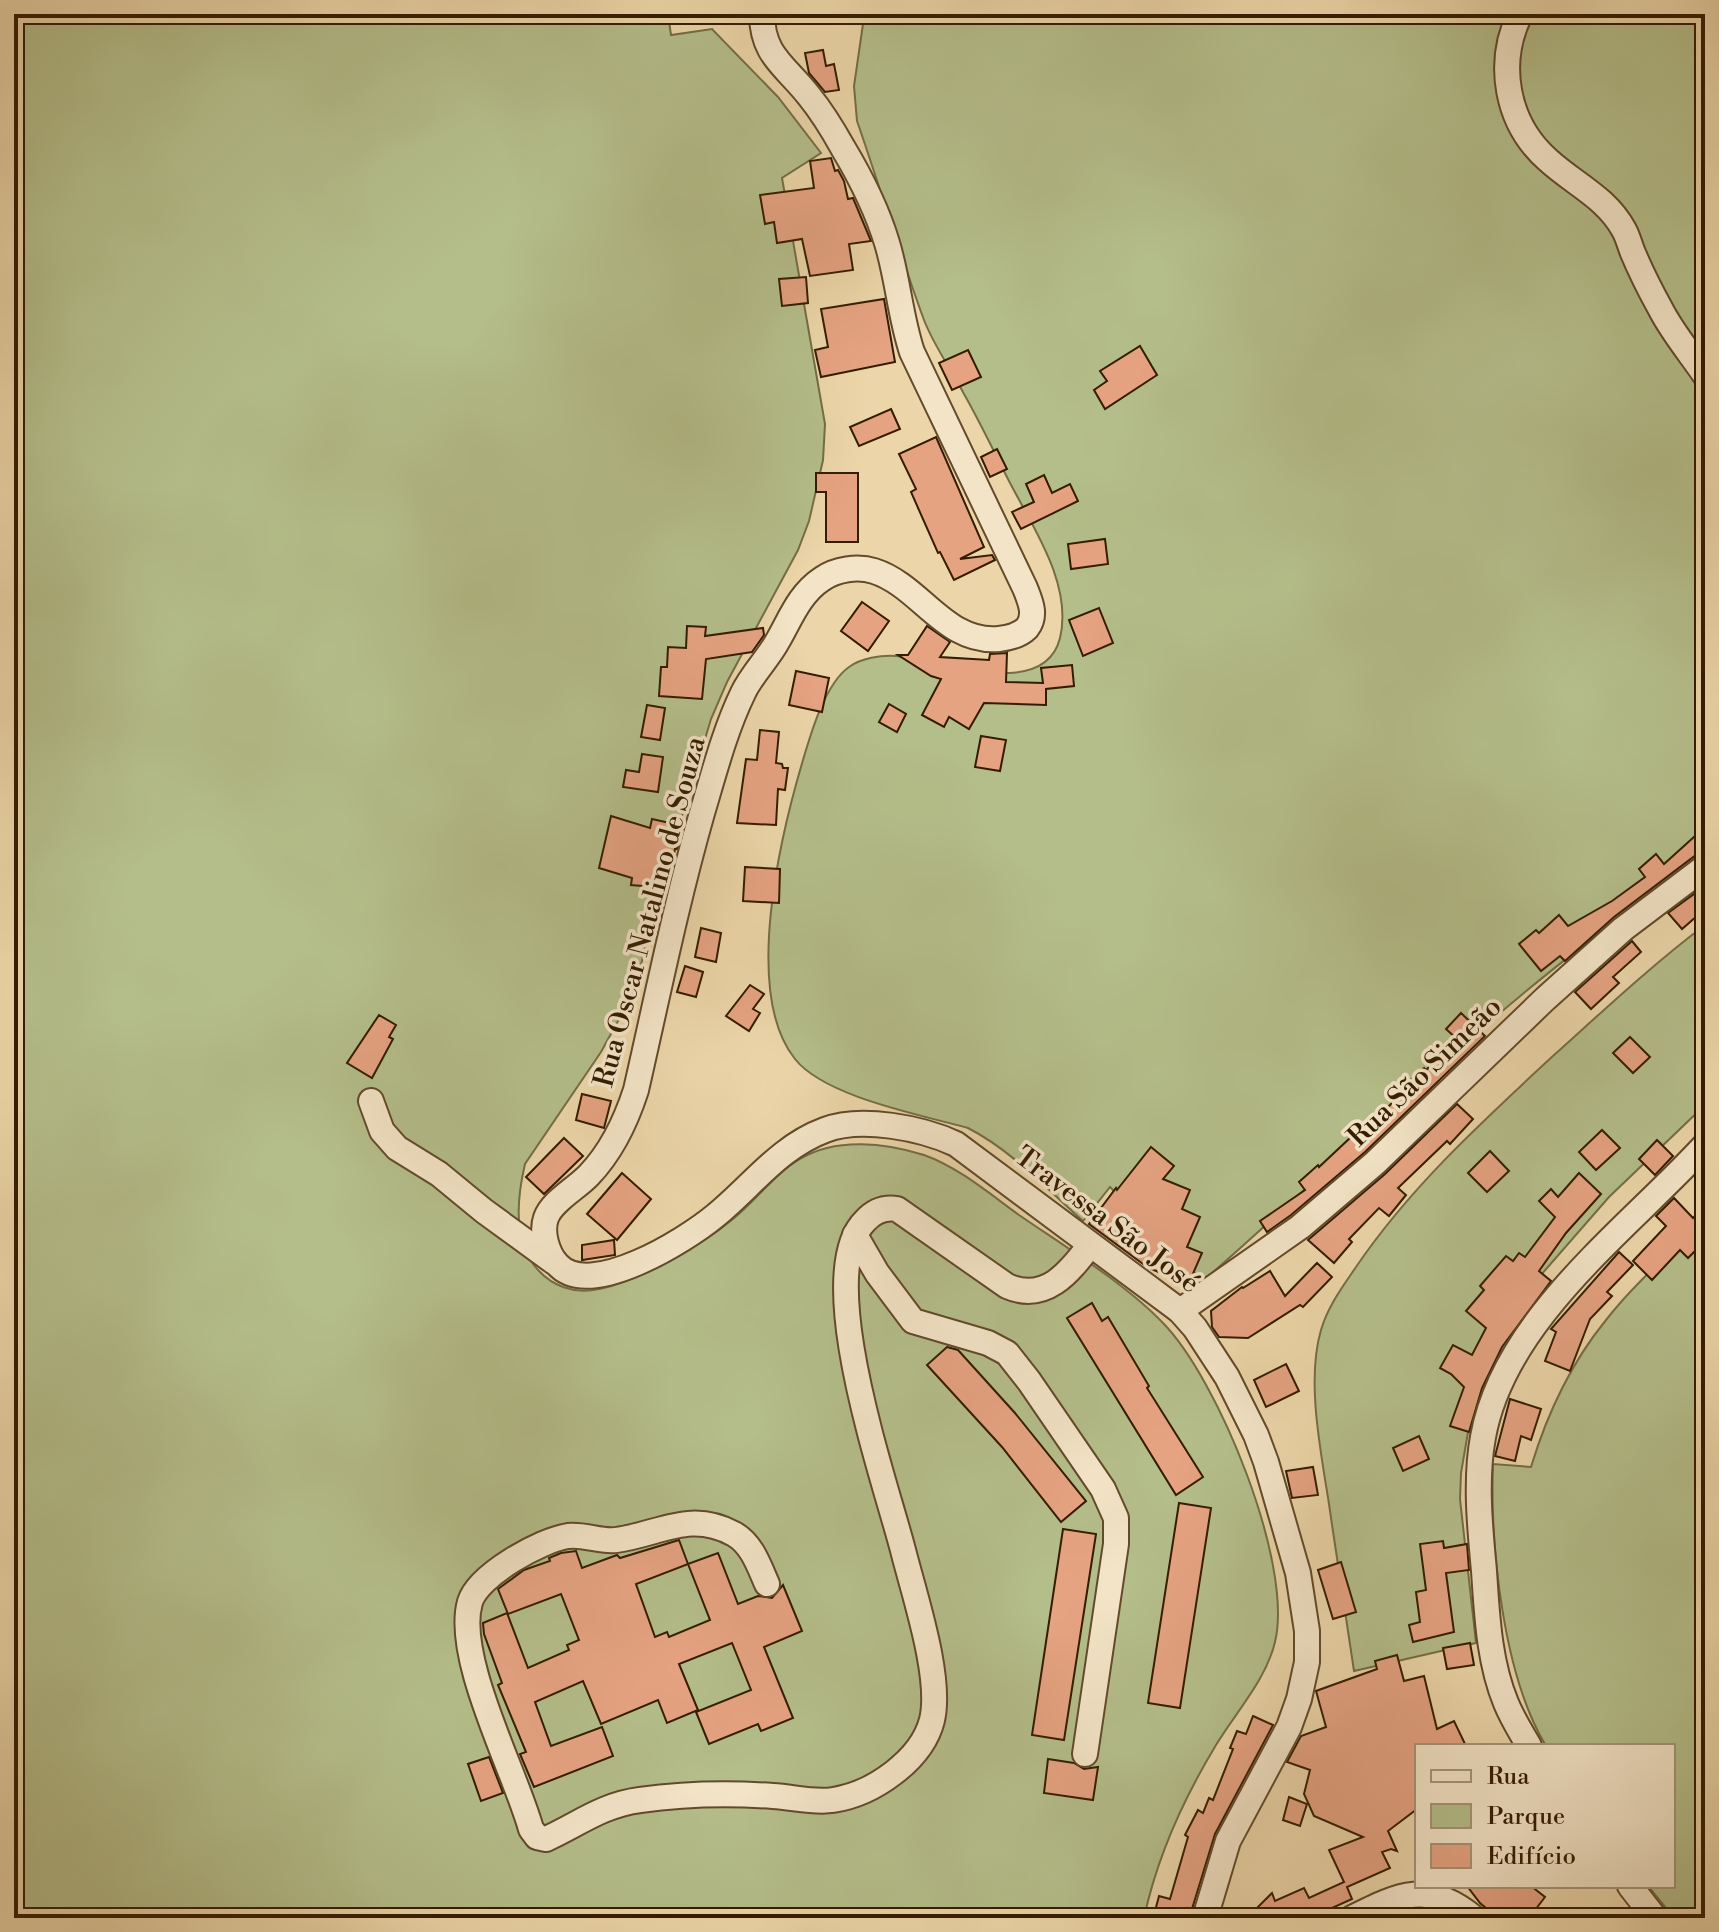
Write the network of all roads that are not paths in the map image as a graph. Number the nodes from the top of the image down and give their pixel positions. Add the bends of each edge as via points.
1 (762, 14) edge
2 (1520, 14) edge
3 (1705, 375) edge
4 (1705, 867) edge
5 (371, 1101) dead end
6 (1705, 1145) edge
7 (855, 1235) junction
8 (1090, 1245) junction
9 (556, 1262) junction
10 (1180, 1311) junction
11 (767, 1584) dead end
12 (1528, 1744) edge
13 (1085, 1754) dead end
14 (1632, 1888) edge
15 (1205, 1918) edge
16 (1352, 1918) edge
17 (1474, 1918) edge
18 (1655, 1918) edge

1 - 9 street, Rua Oscar Natalino de Souza via 771,54 809,96 867,194 888,245 912,352 1025,588 1032,614 1026,628 1015,635 973,637 891,579 861,569 822,579 800,601 734,713 690,856 629,1112 590,1174 547,1215 546,1238
2 - 3 street via 1505,68 1521,126 1549,161 1612,212 1662,312
4 - 10 street, Rua São Simeão via 1623,929 1300,1227
5 - 9 street via 382,1131 397,1148
6 - 12 street via 1532,1328 1503,1378 1483,1433 1480,1503 1492,1652 1506,1704
7 - 8 street via 869,1216 887,1207 897,1209 1007,1286 1025,1292 1059,1281
7 - 11 street via 848,1256 852,1354 928,1657 934,1701 927,1733 908,1760 874,1785 842,1798 722,1795 638,1800 593,1813 549,1838 537,1837 472,1665 469,1605 479,1584 558,1538 616,1540 685,1522 741,1538
7 - 13 street via 913,1321 1007,1353 1113,1507 1116,1544
8 - 9 street, Travessa São José via 956,1144 882,1126 838,1126 791,1147 715,1216 650,1256 594,1276 570,1273
8 - 10 street, Travessa São José
10 - 15 street, Travessa São José via 1210,1349 1256,1435 1298,1573 1308,1646 1294,1712 1228,1841
14 - 18 street
16 - 17 street via 1417,1893 1440,1896

